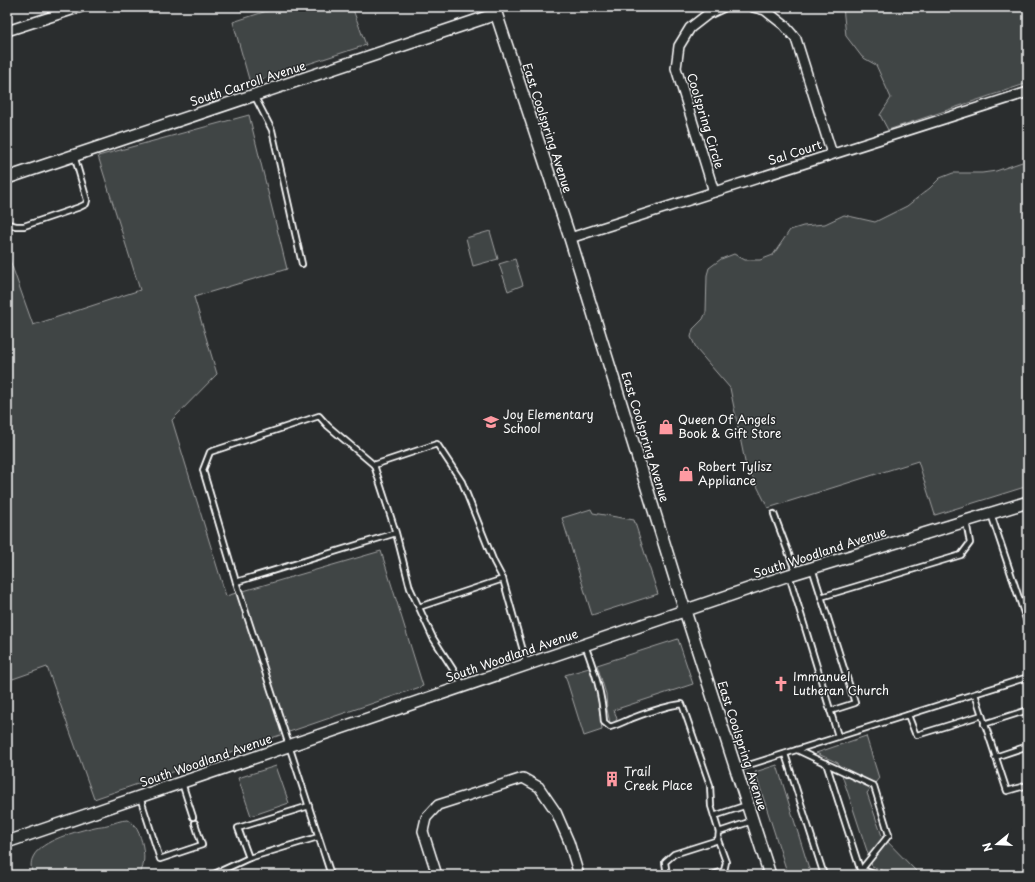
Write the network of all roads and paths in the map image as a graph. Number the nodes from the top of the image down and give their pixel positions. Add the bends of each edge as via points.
1 (81, 7) edge
2 (724, 7) edge
3 (753, 7) edge
4 (495, 11) edge
5 (7, 31) edge
6 (1028, 92) edge
7 (254, 95) junction
8 (832, 154) junction
9 (74, 155) junction
10 (7, 178) edge
11 (714, 192) junction
12 (7, 223) edge
13 (570, 238) junction
14 (302, 264) dead end
15 (374, 465) junction
16 (1028, 502) edge
17 (774, 514) dead end
18 (991, 514) junction
19 (966, 521) junction
20 (396, 533) junction
21 (812, 568) junction
22 (793, 574) junction
23 (503, 579) junction
24 (236, 582) junction
25 (821, 598) junction
26 (419, 607) junction
27 (685, 611) junction
28 (1028, 625) edge
29 (585, 645) junction
30 (527, 665) junction
31 (1028, 677) edge
32 (464, 686) junction
33 (975, 694) junction
34 (1028, 710) edge
35 (830, 711) junction
36 (908, 715) junction
37 (982, 715) junction
38 (984, 724) junction
39 (838, 736) junction
40 (289, 746) junction
41 (1028, 746) edge
42 (797, 750) junction
43 (785, 754) junction
44 (995, 757) junction
45 (826, 763) junction
46 (736, 769) junction
47 (182, 782) junction
48 (1028, 785) edge
49 (140, 797) junction
50 (747, 805) junction
51 (309, 806) junction
52 (714, 816) junction
53 (193, 817) dead end
54 (753, 821) junction
55 (195, 823) dead end
56 (720, 832) junction
57 (318, 836) junction
58 (718, 840) junction
59 (7, 842) edge
60 (249, 858) junction
61 (860, 869) junction
62 (212, 875) edge
63 (331, 875) edge
64 (437, 875) edge
65 (579, 875) edge
66 (667, 875) edge
67 (711, 875) edge
68 (770, 875) edge
69 (824, 875) edge
70 (857, 875) edge
71 (876, 875) edge
72 (931, 875) edge
73 (940, 875) edge

1 - 5 street
2 - 11 street, Coolspring Circle via 708,14 690,28 679,46 676,68
3 - 8 street via 765,10 784,25 796,39
4 - 7 street, South Carroll Avenue
4 - 13 street, East Coolspring Avenue
6 - 8 street, Sal Court
7 - 9 street, South Carroll Avenue
7 - 14 lane via 272,130
8 - 11 street, Sal Court
9 - 10 street, South Carroll Avenue
9 - 12 lane via 86,204 24,226
11 - 13 street, Sal Court
13 - 27 street, East Coolspring Avenue
15 - 20 lane
15 - 23 lane via 437,444 462,482
15 - 24 lane via 319,416 210,452 203,470
16 - 18 street, South Woodland Avenue
17 - 22 lane
18 - 19 street, South Woodland Avenue
18 - 28 lane
19 - 21 street, South Woodland Avenue
19 - 25 lane via 970,543 961,555
20 - 24 lane
20 - 26 lane via 410,588
21 - 22 street, South Woodland Avenue
21 - 25 lane
22 - 27 street, South Woodland Avenue
22 - 35 lane
23 - 26 lane
23 - 30 lane
24 - 40 lane
25 - 35 lane via 855,703
26 - 32 lane via 433,638
27 - 29 street, South Woodland Avenue
27 - 46 street, East Coolspring Avenue
29 - 30 street, South Woodland Avenue
29 - 52 lane via 598,681 604,722 610,727 682,704 710,785
30 - 32 street, South Woodland Avenue
31 - 33 lane
32 - 40 street, South Woodland Avenue
33 - 36 lane
33 - 37 lane
34 - 38 lane
35 - 39 lane
36 - 37 lane via 917,735
36 - 39 lane
37 - 38 lane
38 - 44 lane
39 - 42 lane
40 - 47 street, South Woodland Avenue
40 - 51 lane
41 - 44 lane
42 - 43 lane
42 - 45 lane
43 - 46 lane
43 - 69 lane
44 - 48 lane via 1007,792
45 - 61 lane
45 - 61 lane via 874,786 889,835
46 - 50 street, East Coolspring Avenue
47 - 49 street, South Woodland Avenue
47 - 53 lane
49 - 55 lane via 160,859 202,845
49 - 59 street, South Woodland Avenue
50 - 52 lane
50 - 54 street, East Coolspring Avenue
51 - 57 lane
51 - 60 lane via 238,828
52 - 56 lane
54 - 56 lane
54 - 68 street, East Coolspring Avenue
56 - 58 lane
57 - 60 lane
57 - 63 lane
58 - 66 lane via 674,854 665,862
58 - 67 lane via 726,862 724,871
60 - 62 lane
61 - 70 lane
61 - 71 lane
64 - 65 street via 423,831 426,818 438,805 523,778 540,787 556,812 570,842
72 - 73 lane

